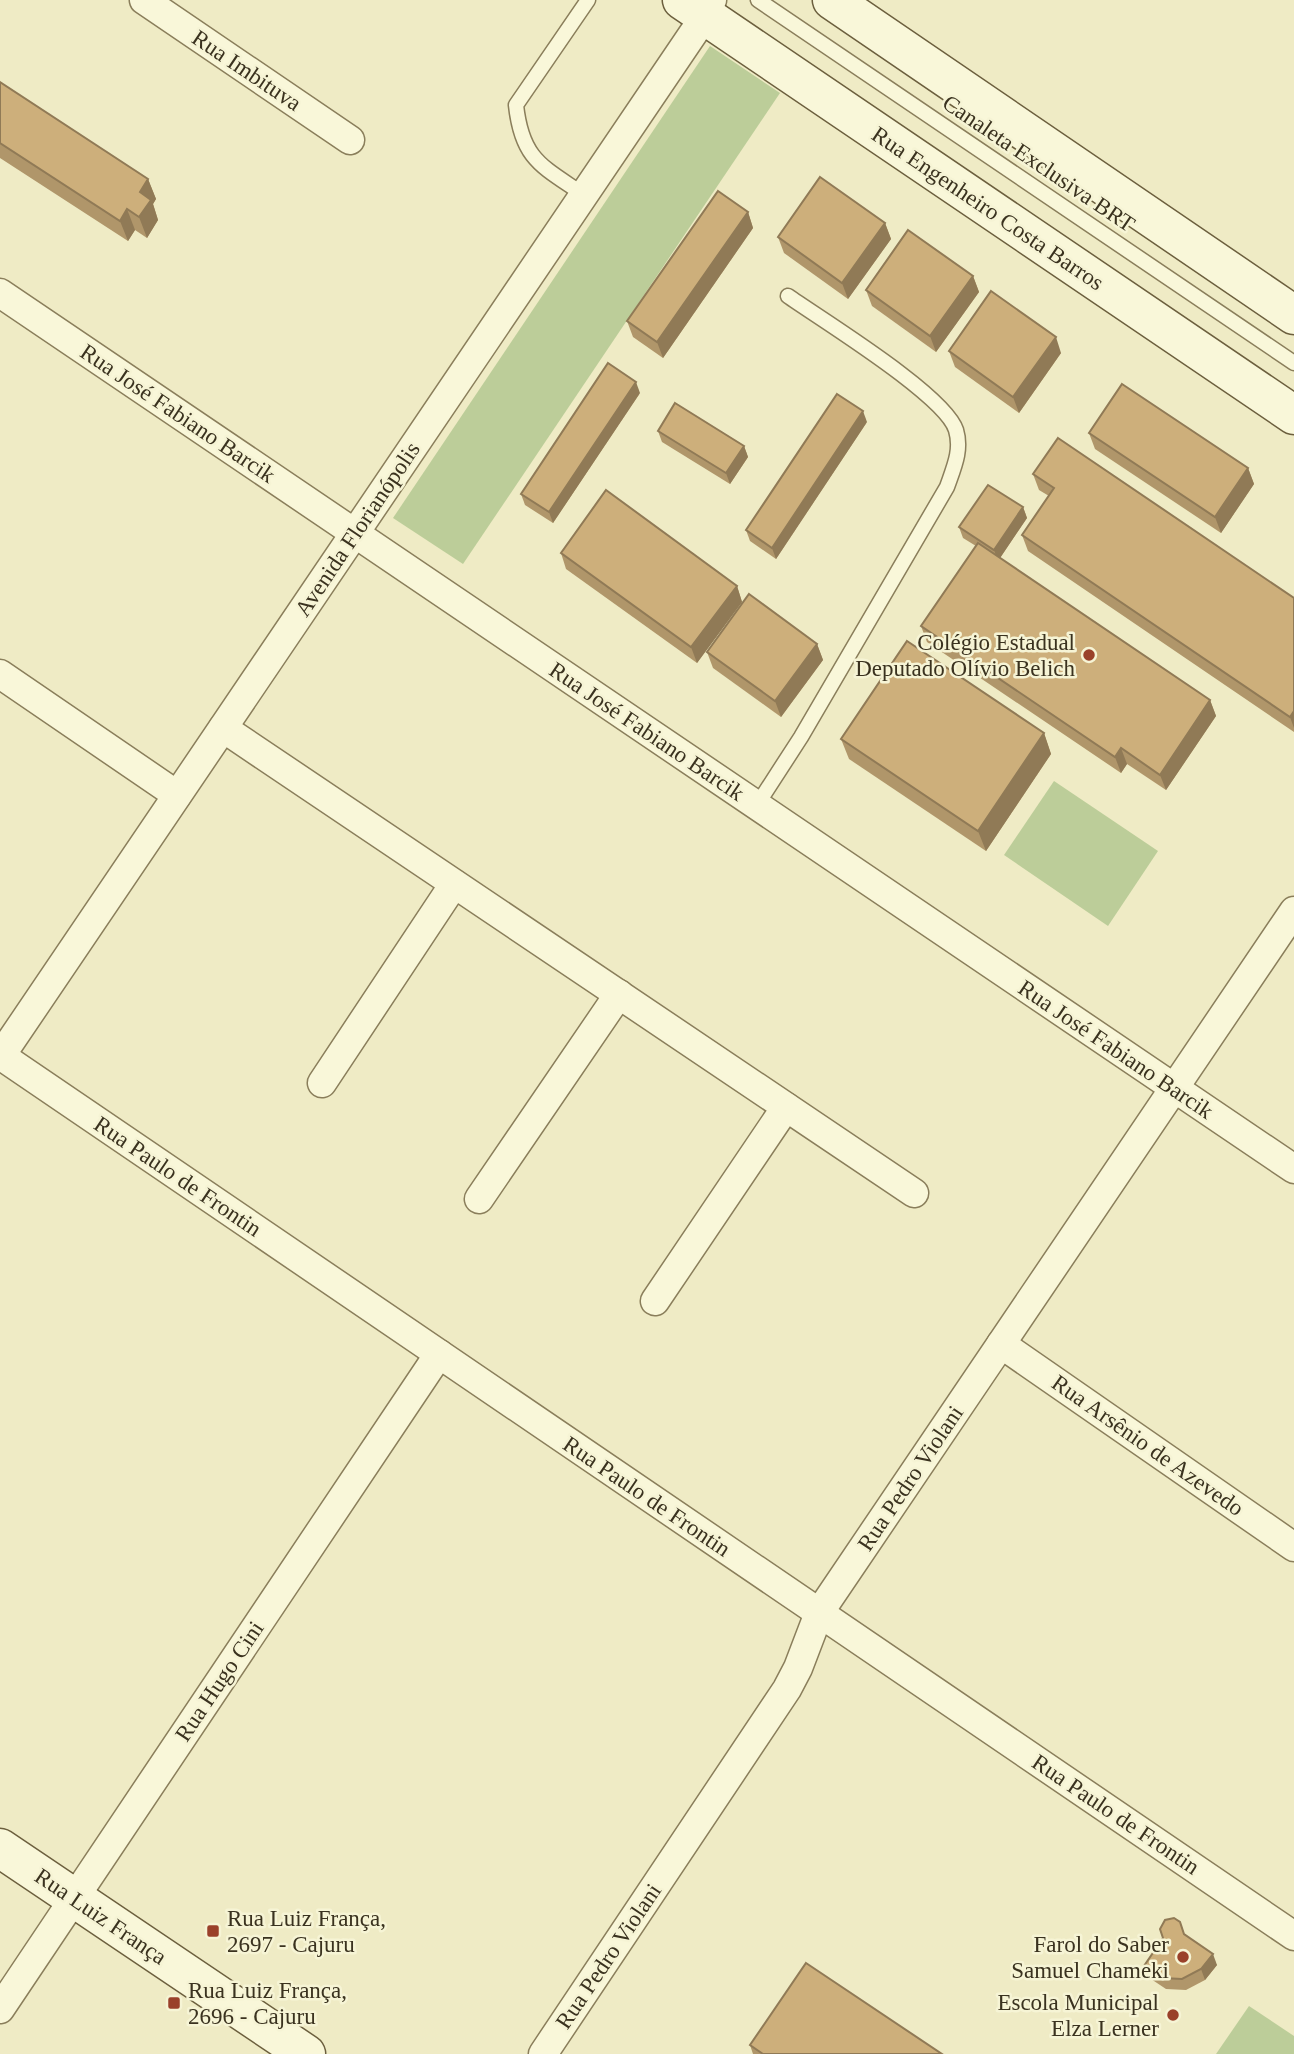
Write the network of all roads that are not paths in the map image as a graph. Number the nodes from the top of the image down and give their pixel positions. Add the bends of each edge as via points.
1 (144, 0) edge
2 (588, 0) edge
3 (758, 0) edge
4 (832, 0) edge
5 (699, 5) edge
6 (350, 140) dead end
7 (584, 195) junction
8 (0, 293) edge
9 (788, 296) dead end
10 (1294, 315) edge
11 (1294, 363) edge
12 (1294, 415) edge
13 (355, 533) junction
14 (0, 674) edge
15 (223, 728) junction
16 (177, 795) junction
17 (757, 805) junction
18 (454, 884) junction
19 (1294, 911) edge
20 (619, 994) junction
21 (0, 1056) edge
22 (321, 1083) dead end
23 (1174, 1088) junction
24 (786, 1107) junction
25 (1294, 1169) edge
26 (914, 1193) dead end
27 (480, 1199) dead end
28 (655, 1301) dead end
29 (1001, 1344) junction
30 (439, 1354) junction
31 (1294, 1547) edge
32 (819, 1613) junction
33 (0, 1847) edge
34 (74, 1898) junction
35 (1294, 1936) edge
36 (0, 2008) edge
37 (306, 2054) edge
38 (543, 2054) edge

1 - 6 street, Rua Imbituva
2 - 7 lane via 516,106 524,146 539,163
3 - 11 lane, Canaleta Exclusiva BRT
4 - 10 street
5 - 7 street, Avenida Florianópolis
5 - 12 street, Rua Engenheiro Costa Barros
7 - 13 street, Avenida Florianópolis
8 - 13 street, Rua José Fabiano Barcik
9 - 17 lane via 925,393 955,427 960,449 947,487
13 - 15 street, Avenida Florianópolis
13 - 17 street, Rua José Fabiano Barcik
14 - 16 street
15 - 16 street, Avenida Florianópolis
15 - 18 street
16 - 21 street, Avenida Florianópolis
17 - 23 street, Rua José Fabiano Barcik
18 - 20 street
18 - 22 street
19 - 23 street, Rua Pedro Violani
20 - 24 street
20 - 27 street
21 - 30 street, Rua Paulo de Frontin
23 - 25 street, Rua José Fabiano Barcik
23 - 29 street, Rua Pedro Violani
24 - 26 street
24 - 28 street
29 - 31 street, Rua Arsênio de Azevedo
29 - 32 street, Rua Pedro Violani
30 - 32 street, Rua Paulo de Frontin
30 - 34 street, Rua Hugo Cini
32 - 35 street, Rua Paulo de Frontin
32 - 38 street, Rua Pedro Violani via 799,1668 786,1689
33 - 34 street, Rua Luiz França
34 - 36 street, Rua Hugo Cini
34 - 37 street, Rua Luiz França

